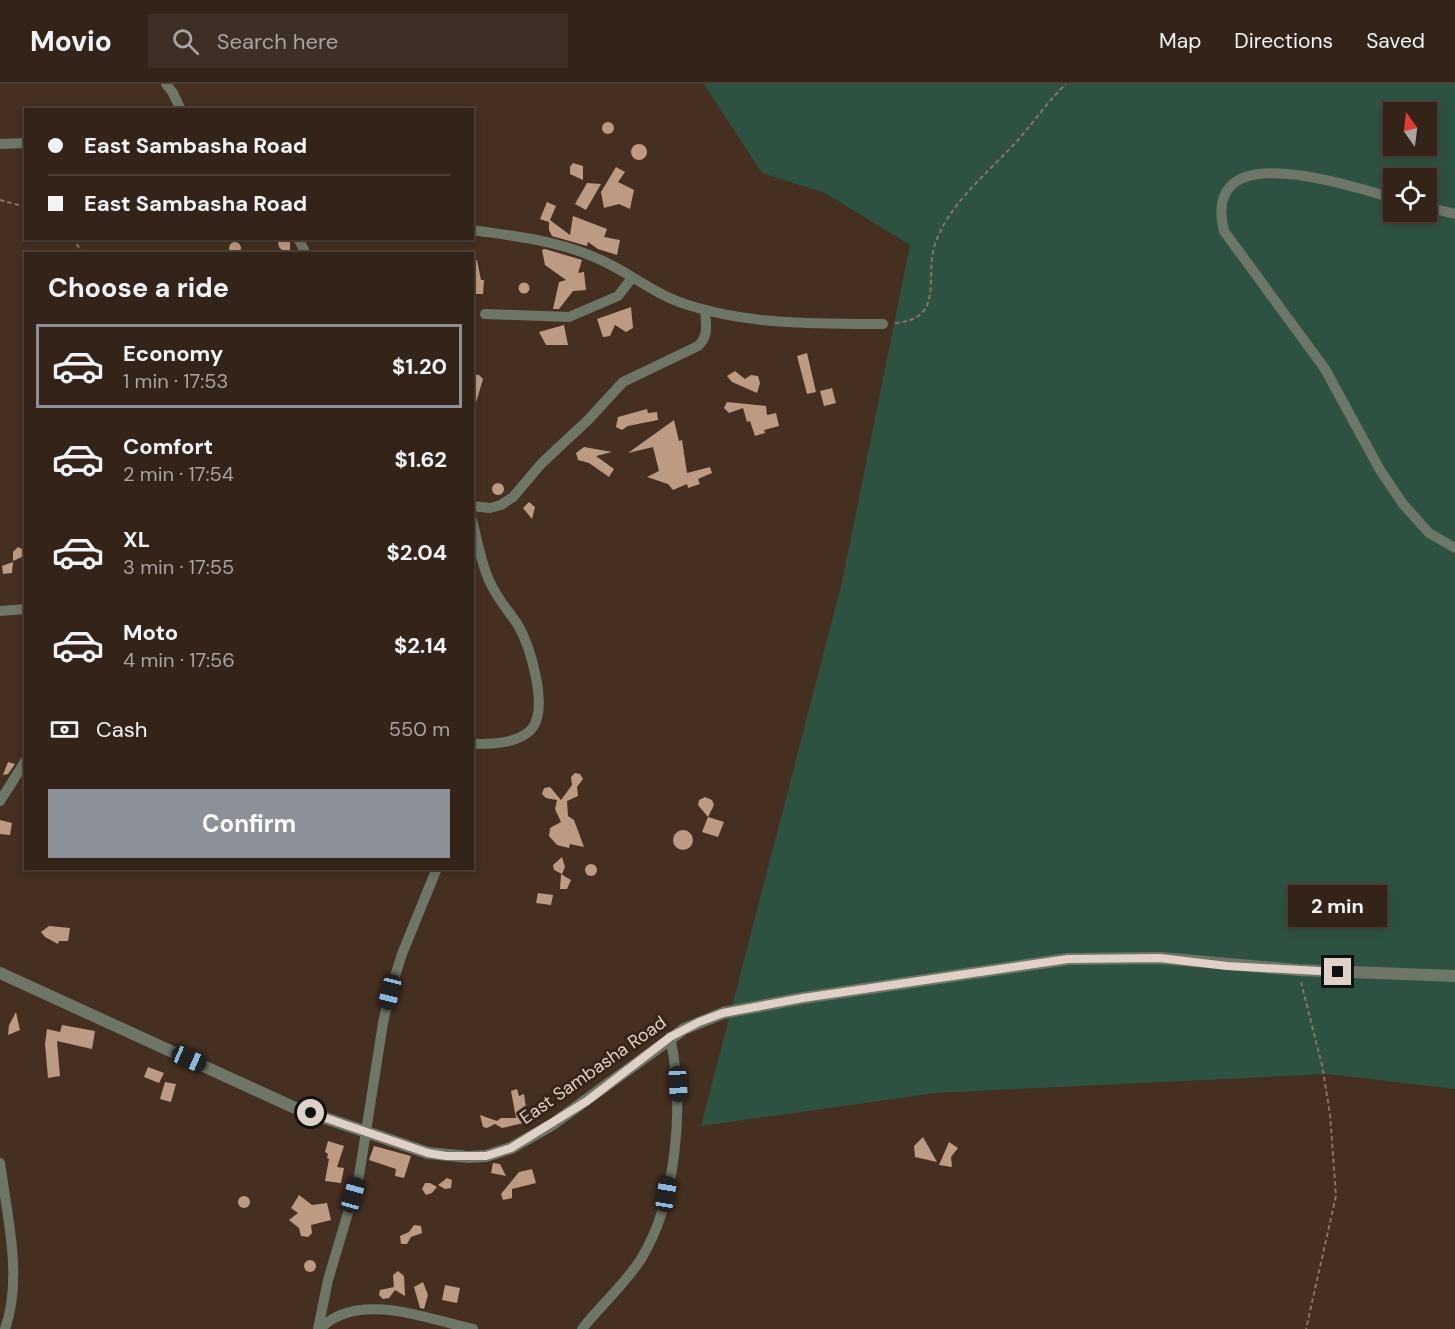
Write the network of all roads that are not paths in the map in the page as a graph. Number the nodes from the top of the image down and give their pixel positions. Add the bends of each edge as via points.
1 (166, 84) edge
2 (180, 108) edge
3 (24, 143) edge
4 (0, 144) edge
5 (1383, 195) edge
6 (1437, 210) edge
7 (1455, 214) edge
8 (474, 230) edge
9 (632, 278) junction
10 (705, 310) junction
11 (485, 314) dead end
12 (883, 324) road end
13 (474, 506) edge
14 (474, 527) edge
15 (1455, 548) edge
16 (24, 609) edge
17 (0, 611) edge
18 (474, 744) edge
19 (24, 763) edge
20 (0, 801) edge
21 (436, 870) edge
22 (0, 973) edge
23 (1455, 976) edge
24 (670, 1037) junction
25 (366, 1132) junction
26 (0, 1163) edge
27 (449, 1326) edge
28 (5, 1329) edge
29 (319, 1329) edge
30 (473, 1329) edge
31 (582, 1329) edge

1 - 2 street
3 - 4 street
5 - 15 street via 1294,175 1256,173 1237,179 1224,190 1219,213 1224,231 1243,261 1325,369 1403,504 1429,532
6 - 7 street
8 - 9 street via 556,243 609,264
9 - 10 street via 662,296
9 - 11 street via 618,296 569,317
10 - 12 street via 820,324
10 - 13 street via 707,331 698,346 623,382 513,497 489,508
14 - 18 street via 493,589 518,624 528,647 536,676 537,713 533,727 523,735 508,741
16 - 17 street
19 - 20 street
21 - 25 street via 390,992
22 - 25 street, East Sambasha Road via 293,1107
23 - 24 street, East Sambasha Road via 1299,970 1160,958 1068,959 723,1013
24 - 25 street, East Sambasha Road via 587,1101 511,1148 486,1156 446,1156
24 - 31 street via 679,1100 666,1194 641,1258
25 - 29 street via 358,1176 327,1280
26 - 28 street via 14,1285 12,1310
27 - 29 street via 371,1308 338,1316
27 - 30 street

